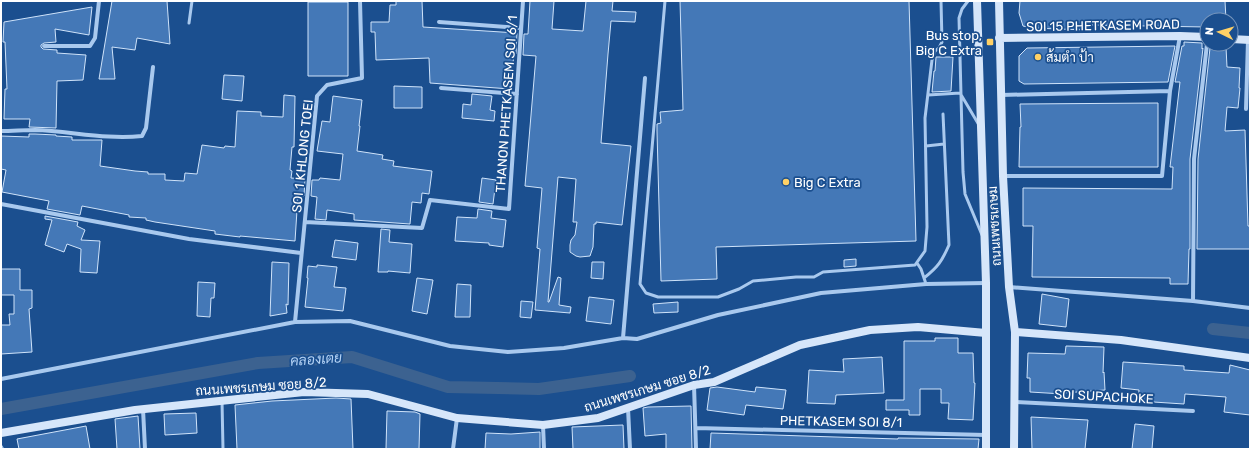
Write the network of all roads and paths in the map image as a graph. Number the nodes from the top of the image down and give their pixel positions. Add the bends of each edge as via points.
1 (99, 1) edge
2 (192, 1) edge
3 (360, 1) edge
4 (523, 1) edge
5 (665, 1) edge
6 (941, 1) edge
7 (968, 1) edge
8 (977, 1) edge
9 (999, 1) edge
10 (439, 22) dead end
11 (189, 23) dead end
12 (521, 28) junction
13 (1180, 36) junction
14 (1199, 36) edge
15 (1000, 38) junction
16 (1239, 39) edge
17 (1249, 40) edge
18 (44, 46) dead end
19 (1207, 52) edge
20 (153, 67) dead end
21 (645, 78) dead end
22 (442, 88) dead end
23 (1170, 91) junction
24 (960, 93) junction
25 (517, 94) junction
26 (928, 94) junction
27 (1000, 95) junction
28 (1246, 109) dead end
29 (943, 114) dead end
30 (981, 128) junction
31 (1, 132) edge
32 (944, 144) junction
33 (926, 146) junction
34 (1003, 176) junction
35 (1, 204) edge
36 (305, 222) junction
37 (984, 240) junction
38 (301, 253) junction
39 (917, 263) junction
40 (924, 278) junction
41 (986, 283) junction
42 (926, 284) junction
43 (1009, 287) junction
44 (1193, 301) junction
45 (1250, 308) edge
46 (295, 322) junction
47 (1015, 332) junction
48 (986, 333) junction
49 (623, 338) junction
50 (1250, 358) edge
51 (1, 379) edge
52 (694, 386) junction
53 (222, 400) junction
54 (1014, 402) junction
55 (628, 408) junction
56 (143, 409) junction
57 (1193, 411) dead end
58 (457, 418) junction
59 (543, 424) junction
60 (696, 428) junction
61 (1, 433) edge
62 (986, 435) junction
63 (145, 449) edge
64 (223, 449) edge
65 (454, 449) edge
66 (544, 449) edge
67 (630, 449) edge
68 (696, 449) edge
69 (986, 449) edge
70 (1014, 449) edge

1 - 18 street via 95,38 90,46
2 - 11 lane
3 - 36 street, SOI 1 KHLONG TOEI via 362,78 327,85 317,96
4 - 12 street, THANON PHETKASEM SOI 6/1
5 - 39 lane via 640,284 646,293 658,297 718,297 752,281 814,277 823,272
6 - 26 lane via 942,42 932,60
7 - 24 lane via 959,18
8 - 30 street, ถนนเพชรเกษม
9 - 15 street, ถนนเพชรเกษม
10 - 12 street
12 - 25 street, THANON PHETKASEM SOI 6/1
13 - 14 street, SOI 15 PHETKASEM ROAD
13 - 15 street, SOI 15 PHETKASEM ROAD
13 - 23 street
15 - 27 street, ถนนเพชรเกษม
16 - 17 street
17 - 28 street
19 - 44 street via 1194,159
20 - 31 street via 146,128 142,136 35,130
21 - 49 street
22 - 25 street
23 - 27 street
23 - 34 street via 1162,176
24 - 26 lane
24 - 30 lane
24 - 37 lane via 965,194
25 - 36 street, THANON PHETKASEM SOI 6/1 via 509,209 430,200 422,228
26 - 33 lane via 925,118
27 - 34 street, ถนนเพชรเกษม
29 - 32 lane
30 - 37 street, ถนนเพชรเกษม
32 - 33 lane
32 - 40 lane via 949,245 943,259
33 - 39 lane via 927,227 925,250
34 - 43 street, ถนนเพชรเกษม
35 - 38 street via 189,239
36 - 38 street, SOI 1 KHLONG TOEI
37 - 41 street, ถนนเพชรเกษม
38 - 46 street, SOI 1 KHLONG TOEI
39 - 40 lane
40 - 42 lane
41 - 42 street
41 - 48 street, ถนนเพชรเกษม
42 - 49 street via 821,293 718,315 637,339
43 - 44 street
43 - 47 street, ถนนเพชรเกษม
44 - 45 street
46 - 49 street via 350,321 450,346 508,352 564,348
46 - 51 street
47 - 50 street via 1121,340
47 - 54 street, ถนนเพชรเกษม
48 - 52 street, ถนนเพชรเกษม ซอย 8/2 via 918,327 870,330 800,345 714,382
48 - 62 street, ถนนเพชรเกษม
52 - 55 street, ถนนเพชรเกษม ซอย 8/2
52 - 60 street
53 - 56 street, ถนนเพชรเกษม ซอย 8/2
53 - 58 street, ถนนเพชรเกษม ซอย 8/2 via 304,392 368,394
53 - 64 lane
54 - 57 street, SOI SUPACHOKE
54 - 70 street, ถนนเพชรเกษม
55 - 59 street, ถนนเพชรเกษม ซอย 8/2 via 598,418
55 - 67 street
56 - 61 street, ถนนเพชรเกษม ซอย 8/2
56 - 63 street
58 - 59 street, ถนนเพชรเกษม ซอย 8/2
58 - 65 street
59 - 66 street
60 - 62 street, PHETKASEM SOI 8/1
60 - 68 street
62 - 69 street, ถนนเพชรเกษม

